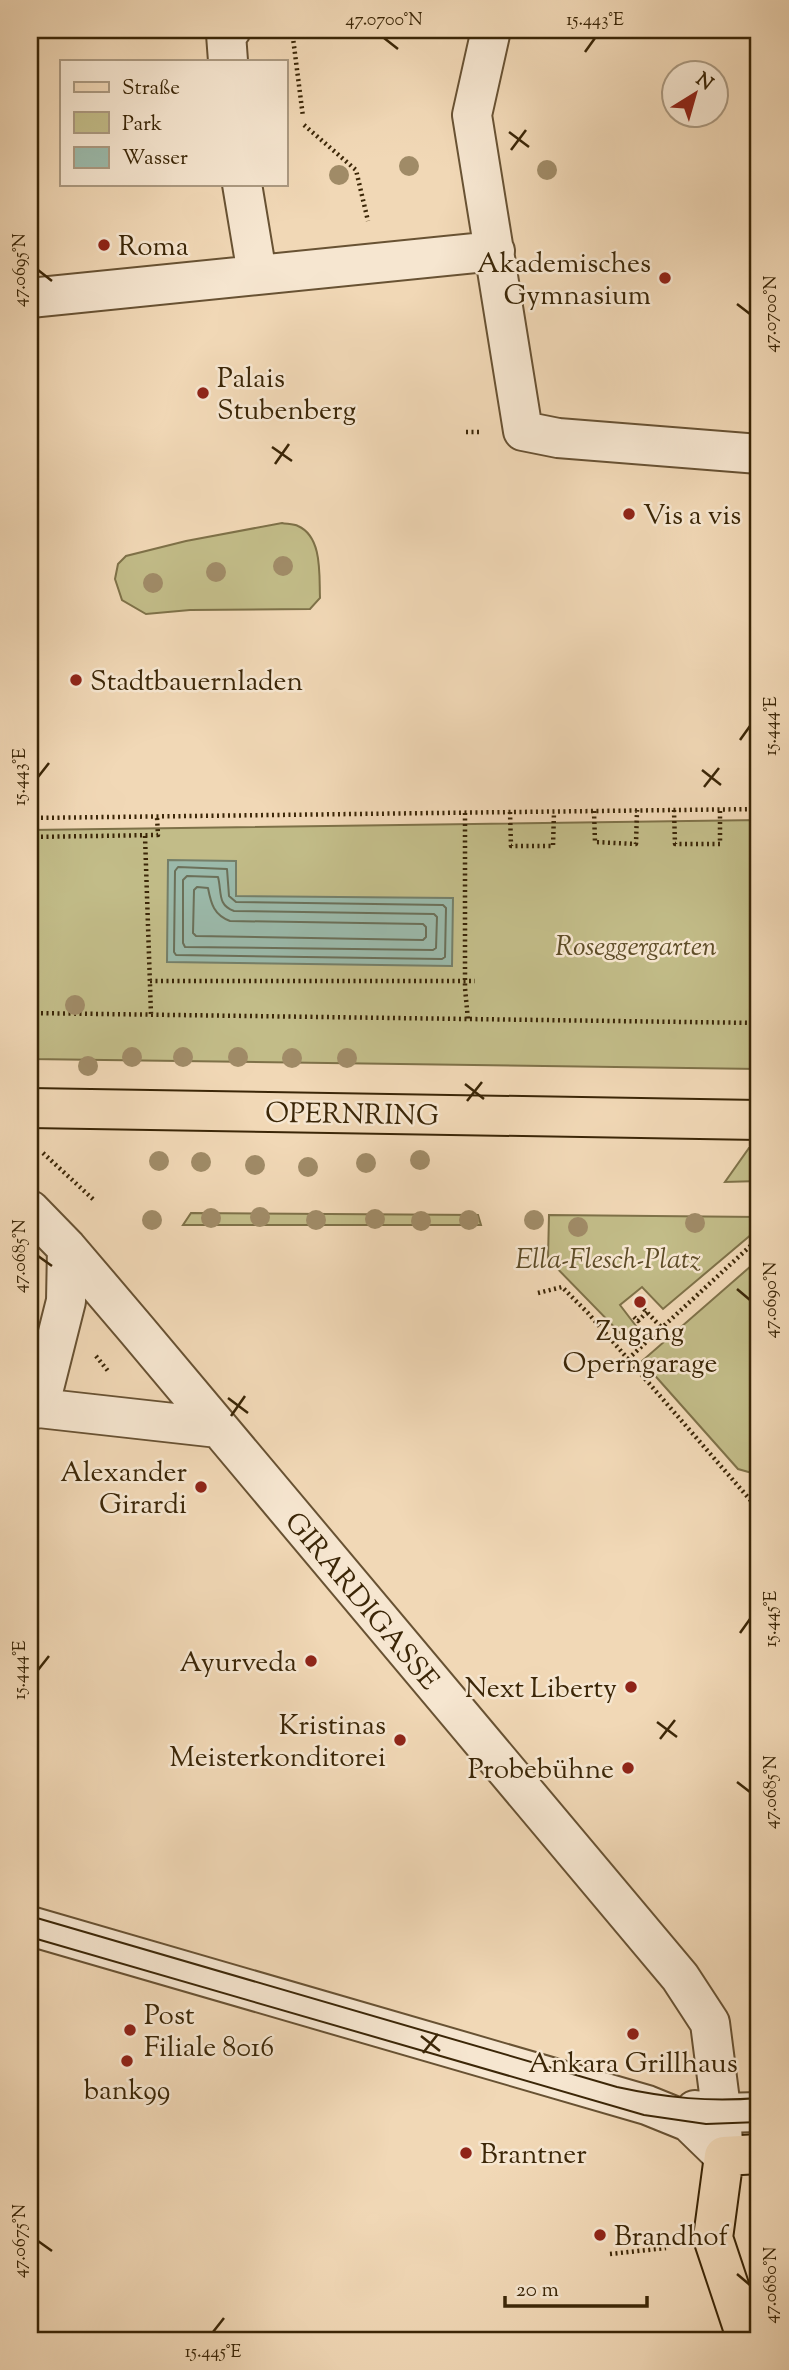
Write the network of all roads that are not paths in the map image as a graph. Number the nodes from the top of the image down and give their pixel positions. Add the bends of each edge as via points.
1 (491, 30) edge
2 (242, 186) edge
3 (495, 251) junction
4 (245, 275) junction
5 (30, 298) edge
6 (759, 454) edge
7 (30, 1108) edge
8 (759, 1120) edge
9 (30, 1210) edge
10 (67, 1248) junction
11 (34, 1409) edge
12 (218, 1428) junction
13 (30, 1926) edge
14 (647, 2105) junction
15 (721, 2113) junction
16 (759, 2115) edge
17 (742, 2155) edge
18 (747, 2340) edge

1 - 3 street via 472,115
2 - 4 street
3 - 4 street
3 - 6 street via 523,431 558,438
4 - 5 street
7 - 8 main road, OPERNRING
9 - 10 street, GIRARDIGASSE
10 - 11 street via 66,1301
10 - 12 street, GIRARDIGASSE
11 - 12 street
12 - 15 street, GIRARDIGASSE via 680,1977 710,2023
13 - 14 street
14 - 15 street
14 - 17 street via 689,2122
15 - 16 street
15 - 17 street, GIRARDIGASSE
16 - 17 street via 747,2123
17 - 18 main road via 713,2238

